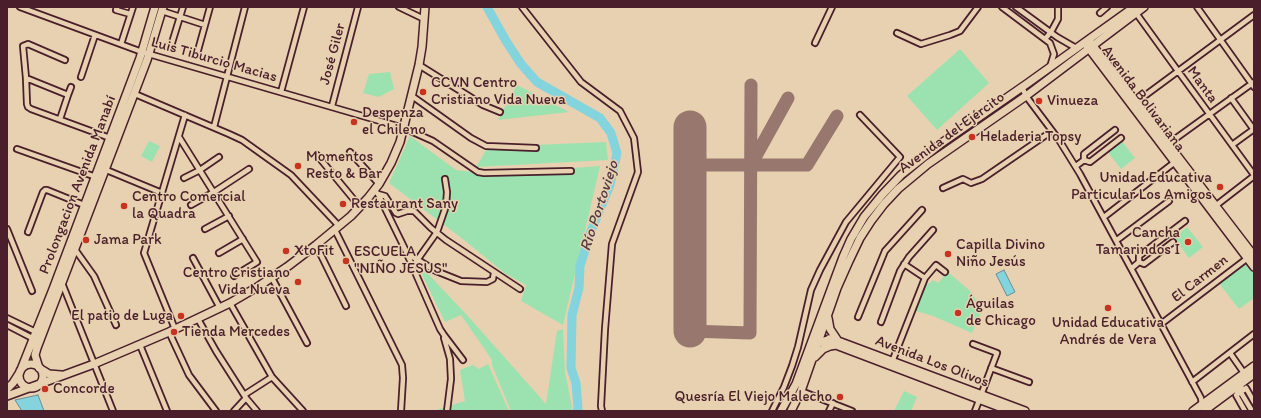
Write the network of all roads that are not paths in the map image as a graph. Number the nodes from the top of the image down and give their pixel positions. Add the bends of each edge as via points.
1 (20, 7) edge
2 (117, 7) edge
3 (133, 7) edge
4 (183, 7) edge
5 (210, 7) edge
6 (245, 7) edge
7 (304, 7) edge
8 (358, 7) edge
9 (399, 7) edge
10 (424, 7) edge
11 (522, 7) edge
12 (832, 7) edge
13 (978, 7) edge
14 (1002, 7) edge
15 (1016, 7) edge
16 (1058, 7) edge
17 (1107, 7) edge
18 (1144, 7) edge
19 (1197, 7) edge
20 (160, 8) edge
21 (30, 9) edge
22 (1135, 9) edge
23 (1100, 13) dead end
24 (130, 14) junction
25 (1254, 15) edge
26 (180, 17) junction
27 (424, 19) junction
28 (205, 25) junction
29 (1051, 32) junction
30 (897, 33) dead end
31 (95, 35) junction
32 (1045, 39) junction
33 (1220, 40) junction
34 (815, 43) dead end
35 (121, 44) junction
36 (1088, 44) junction
37 (171, 46) dead end
38 (1076, 48) junction
39 (146, 53) junction
40 (197, 54) dead end
41 (65, 60) dead end
42 (419, 65) junction
43 (1050, 68) junction
44 (1178, 71) junction
45 (227, 76) junction
46 (81, 77) dead end
47 (26, 78) junction
48 (1253, 84) edge
49 (71, 87) dead end
50 (1022, 87) junction
51 (281, 92) junction
52 (134, 94) junction
53 (68, 95) junction
54 (412, 96) junction
55 (1026, 96) junction
56 (1231, 98) junction
57 (1134, 104) junction
58 (332, 106) junction
59 (500, 112) dead end
60 (1209, 114) junction
61 (185, 115) junction
62 (860, 115) dead end
63 (60, 119) junction
64 (214, 127) junction
65 (404, 128) junction
66 (1115, 130) dead end
67 (1254, 130) edge
68 (1052, 131) junction
69 (179, 137) junction
70 (110, 138) junction
71 (1121, 138) dead end
72 (1168, 144) junction
73 (1232, 145) junction
74 (536, 148) dead end
75 (17, 149) dead end
76 (350, 152) dead end
77 (317, 154) dead end
78 (219, 157) dead end
79 (1084, 160) junction
80 (1175, 162) junction
81 (1076, 166) junction
82 (102, 169) junction
83 (249, 169) dead end
84 (200, 170) junction
85 (571, 171) dead end
86 (1254, 175) edge
87 (98, 177) junction
88 (184, 178) dead end
89 (445, 179) dead end
90 (379, 184) junction
91 (942, 188) dead end
92 (214, 192) junction
93 (376, 192) junction
94 (162, 193) junction
95 (1169, 201) dead end
96 (84, 205) junction
97 (191, 205) dead end
98 (360, 207) junction
99 (1213, 207) junction
100 (922, 210) dead end
101 (229, 216) junction
102 (1104, 217) junction
103 (1185, 221) dead end
104 (337, 228) junction
105 (7, 229) edge
106 (205, 229) dead end
107 (933, 230) dead end
108 (28, 232) dead end
109 (436, 232) junction
110 (243, 239) junction
111 (1117, 240) junction
112 (1173, 242) dead end
113 (316, 245) junction
114 (72, 246) junction
115 (219, 253) dead end
116 (408, 254) junction
117 (1252, 257) edge
118 (193, 258) dead end
119 (417, 260) junction
120 (1139, 262) junction
121 (904, 264) junction
122 (413, 266) junction
123 (1254, 267) edge
124 (1132, 268) junction
125 (494, 272) junction
126 (945, 272) dead end
127 (234, 276) dead end
128 (272, 278) junction
129 (925, 278) junction
130 (62, 282) junction
131 (520, 289) dead end
132 (32, 292) dead end
133 (230, 303) junction
134 (346, 306) dead end
135 (220, 308) junction
136 (825, 314) junction
137 (858, 317) dead end
138 (7, 318) edge
139 (198, 319) junction
140 (881, 322) dead end
141 (116, 324) dead end
142 (1161, 324) junction
143 (7, 325) edge
144 (823, 330) junction
145 (172, 331) junction
146 (1254, 334) edge
147 (444, 335) junction
148 (37, 337) junction
149 (830, 340) junction
150 (818, 342) junction
151 (307, 343) dead end
152 (837, 343) junction
153 (973, 344) dead end
154 (140, 345) junction
155 (809, 350) junction
156 (1230, 353) junction
157 (463, 360) dead end
158 (811, 363) junction
159 (892, 363) junction
160 (94, 364) junction
161 (1254, 366) edge
162 (39, 368) junction
163 (991, 368) junction
164 (20, 371) junction
165 (1244, 373) junction
166 (1254, 374) edge
167 (68, 375) junction
168 (272, 377) junction
169 (1029, 382) dead end
170 (1192, 382) junction
171 (35, 387) junction
172 (7, 389) edge
173 (1239, 389) junction
174 (801, 391) junction
175 (7, 396) edge
176 (245, 396) junction
177 (981, 397) junction
178 (1254, 402) edge
179 (833, 404) junction
180 (1206, 407) edge
181 (113, 411) edge
182 (166, 411) edge
183 (216, 411) edge
184 (234, 411) edge
185 (257, 411) edge
186 (303, 411) edge
187 (401, 411) edge
188 (447, 411) edge
189 (602, 411) edge
190 (772, 411) edge
191 (781, 411) edge
192 (790, 411) edge
193 (830, 411) edge
194 (852, 411) edge
195 (975, 411) edge
196 (1010, 411) edge
197 (1025, 411) edge
198 (1193, 411) edge
199 (1245, 411) edge
200 (1252, 411) edge

1 - 21 street, Luis Tiburcio Macias
2 - 24 street via 116,10
3 - 24 street
4 - 26 street
5 - 28 street
6 - 45 street
7 - 51 street
8 - 58 street, José Giler
9 - 27 street
10 - 27 main road
11 - 189 street via 581,82 620,111 634,138 638,172 612,244
12 - 34 street
13 - 30 street via 960,31 950,35 921,44
14 - 32 street
15 - 29 street
16 - 29 street via 1058,19
17 - 23 street
18 - 22 main road, Avenida del Ejército
19 - 33 street
20 - 26 street
20 - 39 main road, Prolongacion Avenida Manabí
21 - 31 street, Luis Tiburcio Macias
22 - 36 main road, Avenida del Ejército
22 - 44 street, Manta
24 - 35 street
25 - 33 street
26 - 28 street
26 - 37 street
27 - 42 main road
28 - 40 street
29 - 32 street
29 - 38 street
31 - 35 street, Luis Tiburcio Macias
31 - 46 street
32 - 43 street via 1050,43 1054,54
33 - 44 street
33 - 48 street
35 - 39 street, Luis Tiburcio Macias
36 - 38 main road, Avenida del Ejército
36 - 55 main road, Avenida del Ejército
36 - 57 main road, Avenida Bolivariana
38 - 43 main road, Avenida del Ejército
39 - 45 street, Luis Tiburcio Macias
39 - 52 main road, Prolongacion Avenida Manabí
39 - 70 main road, Prolongacion Avenida Manabí
41 - 47 street via 25,44
42 - 54 main road
42 - 59 street via 483,105
43 - 50 main road, Avenida del Ejército
44 - 57 street
44 - 60 street, Manta
45 - 51 street, Luis Tiburcio Macias
45 - 64 street
47 - 53 street
47 - 63 street via 28,107
48 - 56 street
49 - 53 street
50 - 55 street
50 - 136 main road, Avenida del Ejército via 928,154 901,175 882,195 851,239
51 - 58 street, Luis Tiburcio Macias
52 - 61 street
52 - 82 main road, Prolongacion Avenida Manabí
53 - 63 street
54 - 65 main road
54 - 74 street via 486,146
55 - 68 street
55 - 136 main road, Avenida del Ejército via 928,164 894,194 860,238
56 - 60 street
56 - 67 street
57 - 72 main road, Avenida Bolivariana
57 - 80 main road, Avenida Bolivariana
58 - 65 street, Luis Tiburcio Macias
60 - 72 street
60 - 73 street, Manta
61 - 64 street
61 - 69 street
62 - 190 street via 900,157 846,222 820,270 811,290 792,366
63 - 70 street
64 - 104 street via 242,140 294,178
65 - 85 street, Luis Tiburcio Macias via 433,141 478,172
65 - 90 main road via 396,154
66 - 79 street via 1084,154
67 - 73 street
68 - 81 street
68 - 91 street via 982,179 971,183 962,179
69 - 84 street
69 - 94 street
70 - 82 main road, Prolongacion Avenida Manabí
71 - 79 street via 1090,162
72 - 99 main road, Avenida Bolivariana
73 - 86 street, Manta
75 - 87 street
76 - 90 street
77 - 98 street
78 - 84 street
79 - 81 street
80 - 99 main road, Avenida Bolivariana
80 - 102 street
81 - 102 street
82 - 87 main road, Prolongacion Avenida Manabí
82 - 94 street
83 - 92 street
84 - 88 street
84 - 92 street
86 - 99 street
87 - 96 main road, Prolongacion Avenida Manabí
87 - 114 main road, Prolongacion Avenida Manabí
89 - 109 street via 446,206
90 - 93 main road
92 - 97 street
92 - 101 street
93 - 98 main road
93 - 109 street via 385,196 396,213 414,211
93 - 116 street
94 - 145 street via 144,253
95 - 111 street
96 - 108 street via 45,190
96 - 114 main road, Prolongacion Avenida Manabí
98 - 104 main road
99 - 117 main road, Avenida Bolivariana
100 - 137 street via 884,252
101 - 106 street
101 - 110 street
102 - 111 street
103 - 120 street via 1139,256
104 - 113 main road
104 - 187 street via 402,365
105 - 132 street
107 - 121 street
109 - 119 street
109 - 125 street
110 - 115 street
110 - 127 street via 258,262
111 - 124 street
112 - 120 street via 1144,264
113 - 128 main road
113 - 134 street
114 - 130 main road, Prolongacion Avenida Manabí
114 - 141 street via 94,276
114 - 148 main road, Prolongacion Avenida Manabí
116 - 119 street
116 - 122 street
117 - 123 main road, Avenida Bolivariana
117 - 142 street, El Carmen
118 - 135 street
119 - 122 street
119 - 125 street via 436,271 467,282 491,281
120 - 124 street
121 - 129 street
121 - 140 street
122 - 147 street
124 - 142 street
125 - 131 street
126 - 129 street via 936,264
128 - 133 main road
128 - 151 street
129 - 159 street
130 - 148 main road, Prolongacion Avenida Manabí
130 - 160 street
133 - 135 main road
133 - 168 street
135 - 139 main road
136 - 144 main road
136 - 152 main road
136 - 155 main road, Avenida del Ejército
138 - 148 street
139 - 145 main road
139 - 176 street
142 - 170 street
143 - 148 street
144 - 149 main road, Avenida Los Olivos
144 - 150 main road
145 - 154 main road
145 - 183 street via 189,375
146 - 156 street
147 - 157 street
147 - 188 street via 450,359 451,379
148 - 162 main road, Prolongacion Avenida Manabí via 36,355
148 - 164 main road, Prolongacion Avenida Manabí
149 - 150 main road
149 - 152 main road, Avenida Los Olivos
150 - 155 main road
150 - 158 main road
152 - 158 main road via 823,349
152 - 159 main road, Avenida Los Olivos
153 - 163 street via 997,353
154 - 160 main road
154 - 182 street
155 - 191 main road, Avenida del Ejército via 796,384
156 - 165 street
156 - 170 street
158 - 174 main road
159 - 177 main road, Avenida Los Olivos
160 - 167 main road
160 - 181 street
161 - 165 main road
162 - 164 main road via 29,364
162 - 167 main road via 49,374
162 - 171 main road via 42,378
163 - 169 street
163 - 177 street
164 - 171 main road via 23,385
164 - 172 main road, Prolongacion Avenida Manabí
165 - 180 main road
166 - 173 main road
167 - 171 main road
168 - 176 street
168 - 186 street
170 - 180 street
171 - 175 main road
173 - 178 street via 1246,388
173 - 180 main road
173 - 199 street via 1236,395
173 - 200 street
174 - 179 street
174 - 192 main road
176 - 184 street
176 - 185 street
177 - 195 street
177 - 196 main road, Avenida Los Olivos
177 - 197 main road, Avenida Los Olivos
179 - 193 street
179 - 194 street
180 - 198 main road

